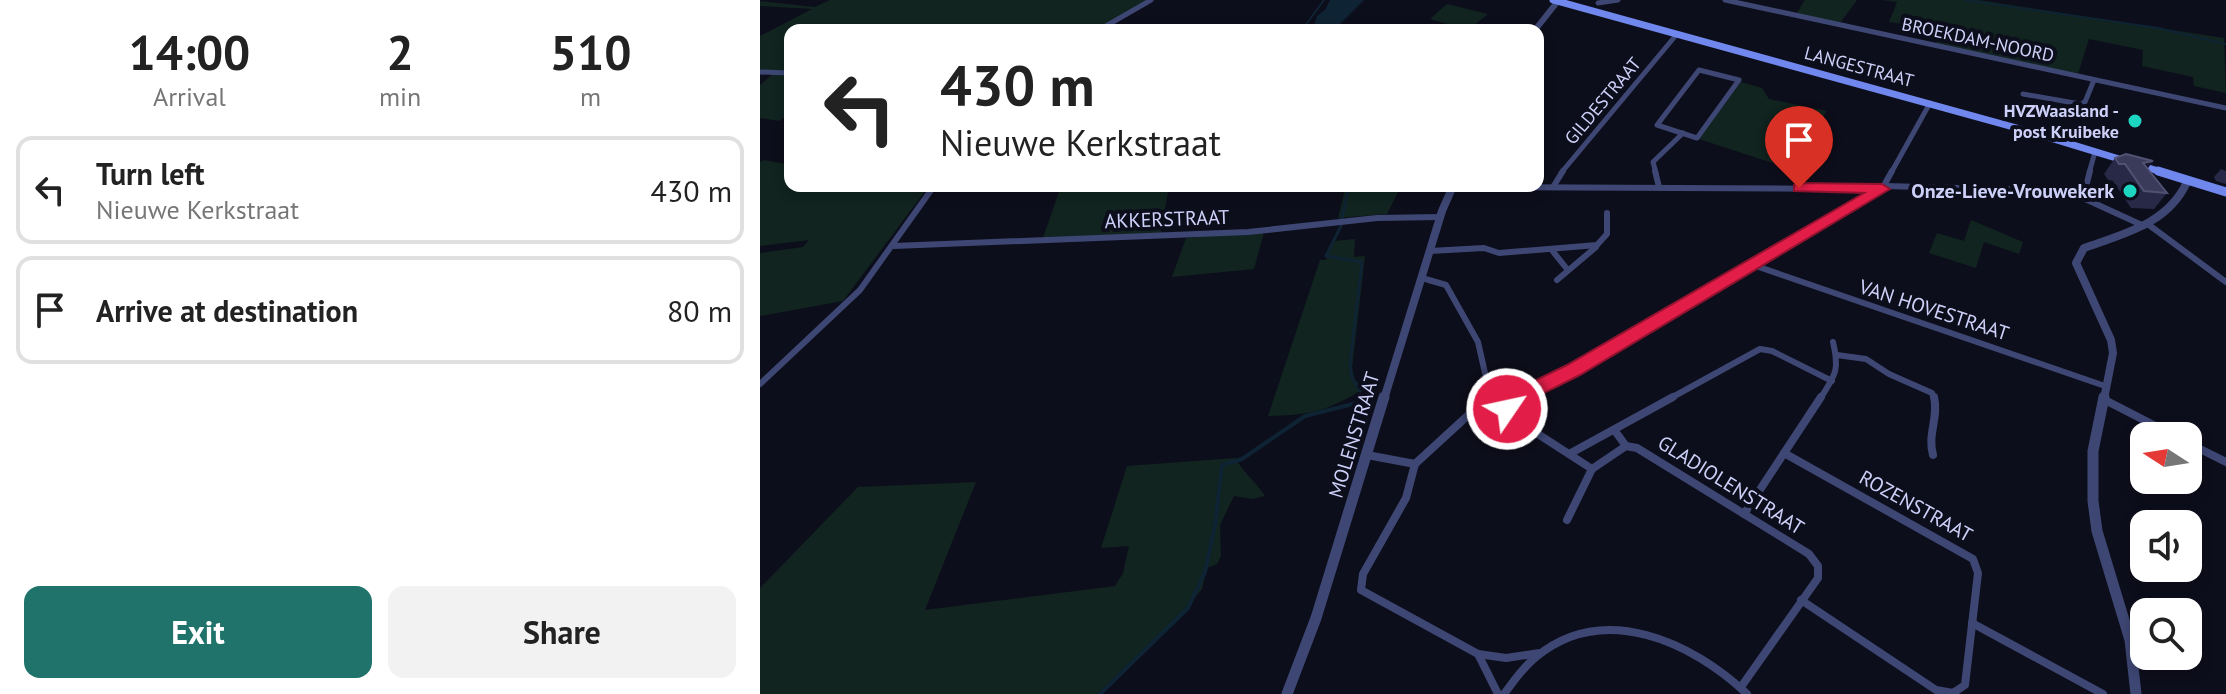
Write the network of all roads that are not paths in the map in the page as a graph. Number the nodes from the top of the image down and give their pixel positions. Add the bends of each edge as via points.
1 (1151, 0) edge
2 (1542, 0) edge
3 (1618, 0) edge
4 (1725, 0) edge
5 (1599, 1) edge
6 (1556, 2) edge
7 (1589, 11) junction
8 (1109, 24) edge
9 (1540, 24) edge
10 (1677, 34) junction
11 (760, 72) edge
12 (784, 73) edge
13 (2094, 80) junction
14 (2023, 94) dead end
15 (1930, 103) junction
16 (2226, 108) edge
17 (1683, 133) junction
18 (2095, 152) junction
19 (2187, 182) junction
20 (1544, 187) edge
21 (1553, 187) junction
22 (1659, 187) junction
23 (1884, 187) junction
24 (930, 192) edge
25 (1451, 192) edge
26 (2226, 192) edge
27 (2083, 198) junction
28 (1607, 213) dead end
29 (1441, 217) junction
30 (2147, 226) junction
31 (1597, 245) junction
32 (894, 246) junction
33 (1551, 249) junction
34 (1430, 251) junction
35 (1753, 265) junction
36 (1567, 269) junction
37 (1422, 278) junction
38 (1557, 280) dead end
39 (2226, 282) edge
40 (1833, 342) dead end
41 (1837, 355) junction
42 (1832, 381) junction
43 (760, 384) edge
44 (2105, 386) junction
45 (1489, 398) junction
46 (2103, 399) junction
47 (1507, 405) junction
48 (2148, 422) edge
49 (1615, 431) junction
50 (1626, 446) junction
51 (2202, 450) edge
52 (1571, 453) junction
53 (1784, 453) junction
54 (1367, 455) junction
55 (1933, 455) dead end
56 (2226, 462) edge
57 (1415, 464) junction
58 (1592, 469) junction
59 (1744, 514) junction
60 (1567, 520) dead end
61 (1801, 600) junction
62 (1972, 623) junction
63 (1540, 653) junction
64 (1478, 654) junction
65 (1744, 691) edge
66 (1287, 694) edge
67 (1498, 694) edge
68 (1504, 694) edge
69 (2103, 694) edge
70 (2136, 694) edge

1 - 8 street
2 - 6 main road, LANGESTRAAT
3 - 5 street
4 - 13 street, BROEKDAM-NOORD
5 - 7 street
6 - 7 main road, LANGESTRAAT
6 - 9 street
7 - 10 main road, LANGESTRAAT
10 - 15 main road, LANGESTRAAT
10 - 21 street, GILDESTRAAT
11 - 12 street
13 - 14 street via 2080,104
13 - 16 street, BROEKDAM-NOORD
15 - 18 main road, LANGESTRAAT
15 - 23 street
17 - 17 street via 1657,125 1699,70 1739,80 1697,138
17 - 22 street via 1653,162
18 - 19 main road, LANGESTRAAT
18 - 27 street
19 - 26 main road, LANGESTRAAT
19 - 30 street
20 - 21 street
21 - 22 street
22 - 23 street
23 - 27 street via 2010,188
23 - 35 street
24 - 32 street
25 - 29 street, MOLENSTRAAT
27 - 30 street
28 - 31 street via 1607,234
29 - 32 street, AKKERSTRAAT via 1366,218 1234,232
29 - 34 street, MOLENSTRAAT
30 - 39 street
30 - 44 street via 2084,248 2076,263 2112,339
31 - 33 street
31 - 36 street
32 - 43 street via 860,290
33 - 34 street
33 - 36 street
34 - 37 street, MOLENSTRAAT
35 - 44 street, VAN HOVESTRAAT
35 - 47 street
36 - 38 street
37 - 45 street via 1446,285 1475,335
37 - 54 street, MOLENSTRAAT
40 - 41 street
41 - 42 street
41 - 55 street via 1866,359 1932,393 1937,405 1928,446
42 - 49 street via 1760,349
42 - 53 street
44 - 46 street
45 - 47 street
45 - 57 street
46 - 48 street
46 - 70 street via 2093,451 2093,501 2130,640
47 - 52 street via 1513,418
49 - 50 street, GLADIOLENSTRAAT
49 - 52 street
50 - 58 street, GLADIOLENSTRAAT
50 - 59 street, GLADIOLENSTRAAT
51 - 56 street
52 - 58 street
53 - 59 street
53 - 62 street, ROZENSTRAAT via 1967,553 1978,573
54 - 57 street
54 - 66 street, MOLENSTRAAT
57 - 64 street via 1406,498 1361,578 1361,590
58 - 60 street
59 - 61 street, GLADIOLENSTRAAT via 1815,560 1818,578
61 - 62 street, ROZENSTRAAT via 1944,693 1965,685
61 - 65 street
62 - 69 street
63 - 64 street via 1506,658
63 - 65 street via 1579,634 1641,632 1686,649
63 - 68 street
64 - 67 street

